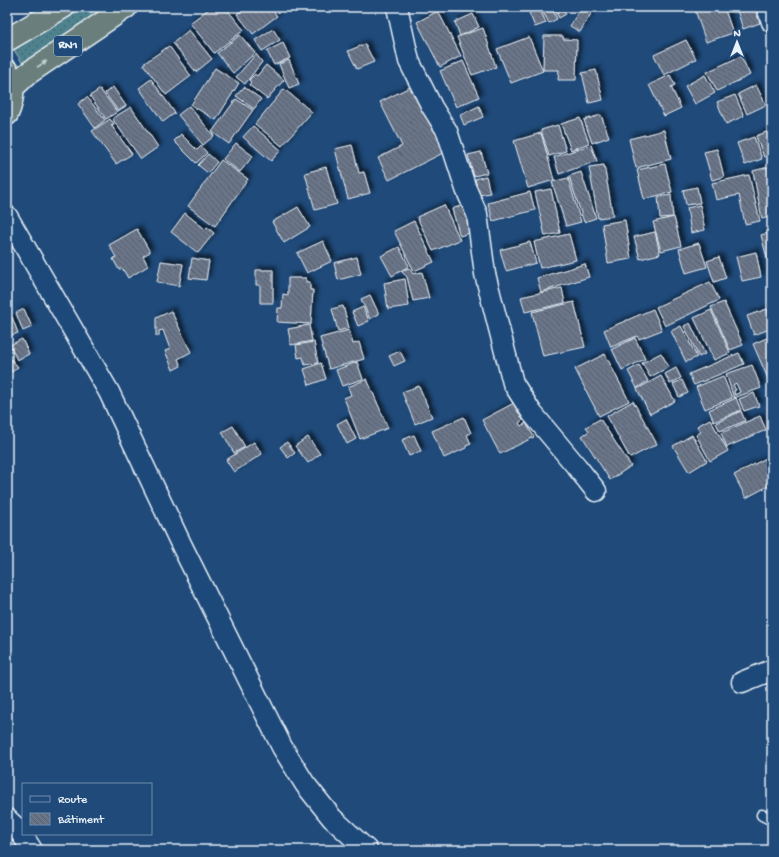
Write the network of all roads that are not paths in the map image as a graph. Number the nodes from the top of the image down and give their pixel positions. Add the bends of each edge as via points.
1 (63, 7) edge
2 (126, 7) edge
3 (397, 7) edge
4 (768, 7) edge
5 (772, 22) edge
6 (7, 40) edge
7 (10, 80) edge
8 (7, 114) edge
9 (7, 216) edge
10 (596, 492) dead end
11 (772, 670) edge
12 (742, 682) dead end
13 (762, 815) dead end
14 (7, 819) edge
15 (772, 820) edge
16 (22, 835) edge
17 (22, 835) edge
18 (32, 850) edge
19 (367, 850) edge

1 - 6 highway
7 -> 2 highway, RN1 via 27,74
3 - 10 street via 409,61 447,131 477,214 485,274 513,383 532,413
4 - 5 street
7 - 8 highway, RN1 via 11,103
9 - 19 street via 109,392 282,747 305,784 332,818
11 - 12 street
13 - 15 lane
14 - 16 street
17 - 18 street

